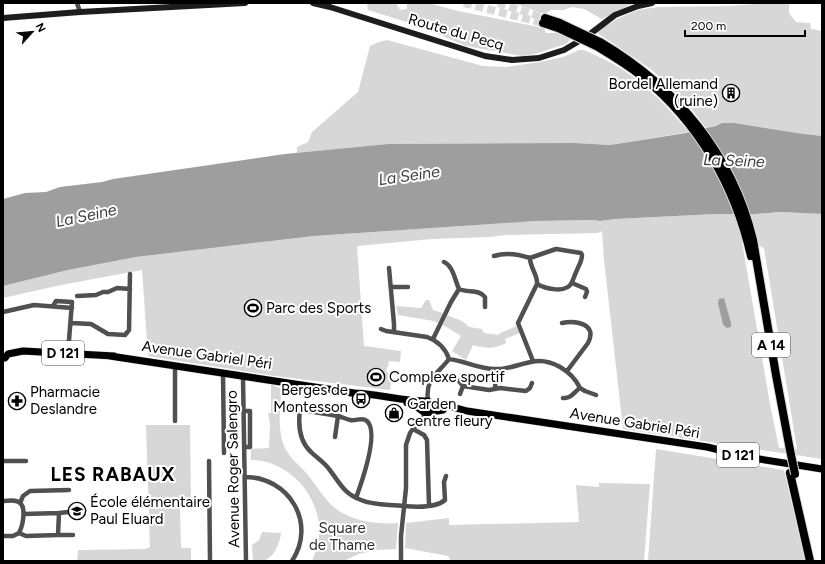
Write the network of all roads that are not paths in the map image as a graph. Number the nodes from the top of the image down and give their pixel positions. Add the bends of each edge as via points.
1 (77, 3) edge
2 (245, 3) edge
3 (313, 3) edge
4 (652, 3) edge
5 (80, 12) junction
6 (3, 18) edge
7 (544, 20) tunnel mouth
8 (494, 256) dead end
9 (530, 258) junction
10 (444, 262) dead end
11 (389, 268) dead end
12 (130, 274) dead end
13 (572, 283) junction
14 (537, 284) junction
15 (391, 287) junction
16 (408, 287) dead end
17 (130, 289) junction
18 (459, 289) junction
19 (77, 296) dead end
20 (585, 296) dead end
21 (485, 307) dead end
22 (3, 312) edge
23 (71, 323) junction
24 (562, 323) dead end
25 (381, 328) dead end
26 (394, 332) junction
27 (433, 339) junction
28 (5, 353) edge
29 (68, 353) junction
30 (110, 356) junction
31 (449, 359) junction
32 (533, 361) junction
33 (175, 366) junction
34 (496, 370) junction
35 (567, 371) junction
36 (224, 373) junction
37 (244, 375) junction
38 (459, 381) dead end
39 (532, 383) dead end
40 (300, 385) junction
41 (463, 386) junction
42 (580, 388) junction
43 (495, 389) junction
44 (460, 394) dead end
45 (596, 394) dead end
46 (563, 398) dead end
47 (426, 407) junction
48 (290, 408) dead end
49 (300, 410) junction
50 (244, 411) junction
51 (338, 416) junction
52 (175, 421) dead end
53 (414, 430) junction
54 (335, 437) dead end
55 (244, 447) junction
56 (224, 453) dead end
57 (26, 461) dead end
58 (209, 461) dead end
59 (3, 462) edge
60 (822, 469) edge
61 (793, 474) junction
62 (446, 476) dead end
63 (245, 477) junction
64 (68, 490) dead end
65 (356, 498) junction
66 (3, 501) edge
67 (20, 503) junction
68 (429, 505) junction
69 (404, 506) junction
70 (69, 512) dead end
71 (59, 513) junction
72 (24, 514) junction
73 (19, 533) junction
74 (58, 535) junction
75 (73, 535) dead end
76 (3, 536) edge
77 (210, 561) edge
78 (246, 561) edge
79 (292, 561) edge
80 (401, 561) edge
81 (810, 561) edge
82 (815, 561) edge

1 - 5 street
2 - 5 main road
3 - 4 main road, Route du Pecq via 485,56 512,60 539,58 564,50 615,15
5 - 6 main road
7 - 61 highway, A 14, bridge via 588,35 621,54 657,82 698,125 726,170 742,205 750,240 771,377
8 - 9 street via 503,253
9 - 13 street via 556,249 581,253 582,258
9 - 14 street
10 - 18 street via 451,268
11 - 15 street
12 - 17 street
13 - 14 street via 563,290
13 - 20 street via 586,289
14 - 32 street via 518,323
15 - 16 street
15 - 26 street
17 - 19 street via 117,288 96,295
17 - 23 street via 129,330 125,335 108,334 91,324
18 - 21 street via 483,294
18 - 27 street
22 - 23 street via 34,305 72,305
23 - 29 street
24 - 35 street via 573,321 586,325 590,335 590,340
25 - 26 street
26 - 27 street
27 - 31 street via 447,351
28 - 29 main road, Avenue Gabriel Péri / D 121 via 23,350
29 - 30 main road, Avenue Gabriel Péri / D 121
30 - 33 main road, Avenue Gabriel Péri / D 121
30 - 36 main road, Avenue Gabriel Péri / D 121 via 140,358
31 - 34 street
31 - 47 street via 429,380
32 - 34 street
32 - 35 street via 549,363
33 - 36 main road, Avenue Gabriel Péri / D 121
33 - 52 street
34 - 43 street
35 - 42 street
36 - 37 main road, Avenue Gabriel Péri / D 121
36 - 56 street
37 - 40 main road, Avenue Gabriel Péri / D 121
37 - 40 main road, Avenue Gabriel Péri / D 121 via 268,377
37 - 50 street, Avenue Roger Salengro
38 - 41 street
39 - 43 street via 526,392
40 - 47 main road, Avenue Gabriel Péri / D 121
41 - 43 street
41 - 44 street
42 - 45 street
42 - 46 street via 571,397
47 - 53 street
47 - 60 main road, Avenue Gabriel Péri / D 121 via 707,447 753,458
48 - 49 street
49 - 51 street
49 - 65 street via 300,434 307,448 326,465 344,490
50 - 55 street, Avenue Roger Salengro
50 - 55 street via 250,412 250,447
51 - 54 street
51 - 65 street via 351,420 363,419 371,428 368,462
53 - 68 street via 424,435 427,440
53 - 69 street via 406,445
55 - 63 street, Avenue Roger Salengro
57 - 59 street
58 - 77 street
61 - 81 highway, A 14
61 - 82 highway, A 14
62 - 68 street via 445,500
63 - 78 street, Avenue Roger Salengro
63 - 79 street via 260,478 274,484 293,502 300,519 301,531 299,547
64 - 67 street via 30,491 23,496
65 - 69 street via 371,503
66 - 67 street
67 - 72 street
68 - 69 street
69 - 80 street
70 - 71 street
71 - 72 street
71 - 74 street
72 - 73 street
73 - 74 street via 26,536
73 - 76 street
74 - 75 street

